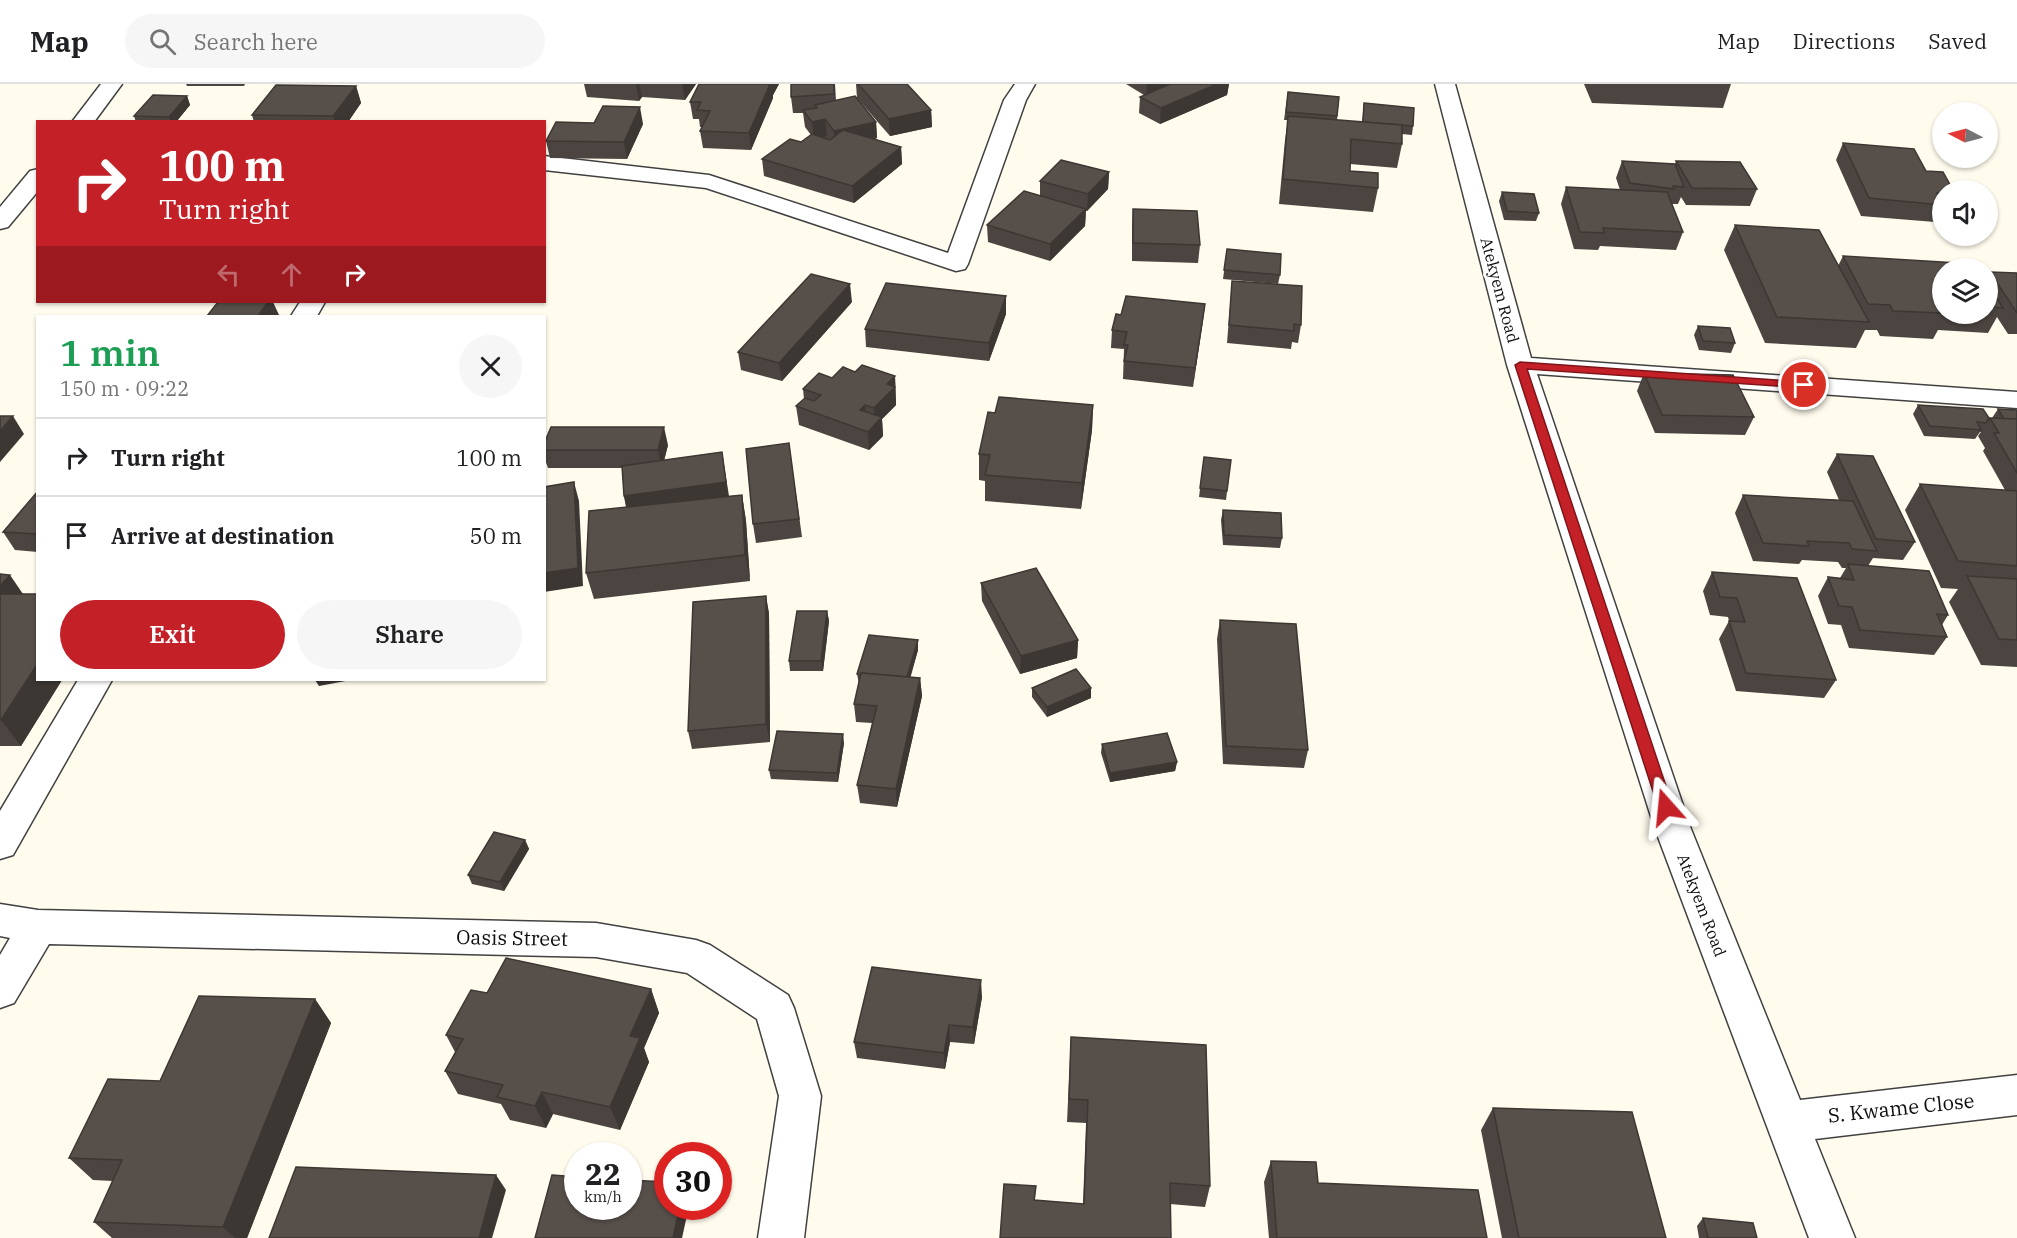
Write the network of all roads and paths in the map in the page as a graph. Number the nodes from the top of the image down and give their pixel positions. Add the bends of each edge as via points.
1 (112, 84) edge
2 (1025, 84) edge
3 (1444, 84) edge
4 (84, 120) edge
5 (546, 163) edge
6 (36, 178) edge
7 (0, 222) edge
8 (1520, 365) junction
9 (2017, 400) edge
10 (93, 681) edge
11 (0, 844) edge
12 (0, 920) edge
13 (38, 927) junction
14 (0, 990) edge
15 (2017, 1095) edge
16 (1785, 1122) junction
17 (781, 1238) edge
18 (1832, 1238) edge

1 - 4 street
2 - 5 street via 1015,100 956,264 709,182
3 - 8 street, Atekyem Road
6 - 7 street
8 - 9 street
8 - 16 street, Atekyem Road via 1673,829
10 - 11 street
12 - 13 street, Oasis Street
13 - 14 street
13 - 17 street, Oasis Street via 596,940 696,957 774,1008 800,1096
15 - 16 street, S. Kwame Close
16 - 18 street, Atekyem Road

